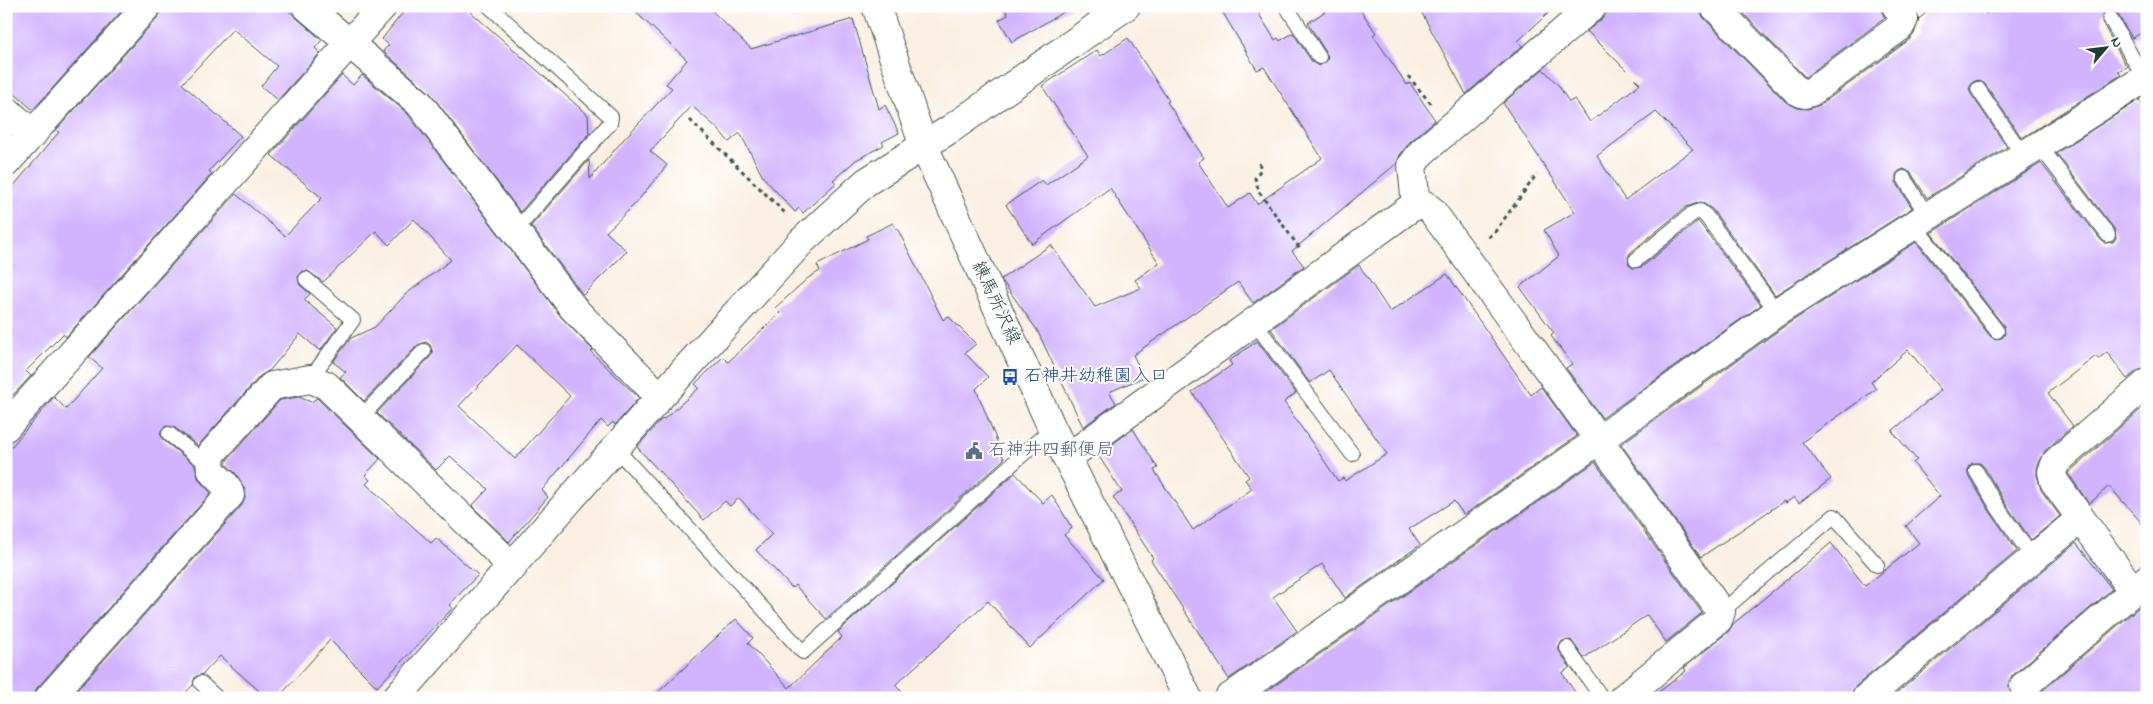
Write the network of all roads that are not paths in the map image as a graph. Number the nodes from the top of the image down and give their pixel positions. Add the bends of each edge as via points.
1 (147, 6) edge
2 (306, 6) edge
3 (383, 6) edge
4 (488, 6) edge
5 (876, 6) edge
6 (1126, 6) edge
7 (1286, 6) edge
8 (1593, 6) edge
9 (1714, 6) edge
10 (1896, 6) edge
11 (2110, 18) dead end
12 (348, 43) junction
13 (1319, 57) dead end
14 (2144, 83) edge
15 (1978, 89) dead end
16 (6, 110) edge
17 (33, 134) junction
18 (923, 144) junction
19 (2031, 150) junction
20 (6, 163) edge
21 (1904, 178) dead end
22 (1416, 206) junction
23 (1921, 220) junction
24 (515, 230) junction
25 (2108, 236) dead end
26 (1636, 260) dead end
27 (306, 279) dead end
28 (1777, 312) junction
29 (1254, 322) junction
30 (1998, 331) dead end
31 (424, 351) dead end
32 (310, 379) junction
33 (2147, 383) edge
34 (660, 397) junction
35 (360, 418) junction
36 (6, 427) edge
37 (1052, 428) junction
38 (169, 434) dead end
39 (1599, 440) junction
40 (616, 449) junction
41 (1352, 454) dead end
42 (1067, 458) junction
43 (209, 463) junction
44 (1976, 471) dead end
45 (2080, 519) junction
46 (2033, 558) junction
47 (1877, 565) dead end
48 (513, 567) junction
49 (2140, 585) edge
50 (1721, 612) junction
51 (1567, 648) dead end
52 (201, 683) dead end
53 (2024, 686) dead end
54 (1640, 692) edge
55 (50, 698) edge
56 (216, 698) edge
57 (396, 698) edge
58 (1188, 698) edge
59 (1229, 698) edge
60 (1602, 698) edge
61 (1866, 698) edge

1 - 17 street
2 - 12 street
3 - 12 street
4 - 24 lane via 611,117 610,123
5 - 18 street, 練馬所沢線
6 - 18 street via 952,128
7 - 13 lane
8 - 22 street via 1422,152 1412,165
9 - 10 street via 1797,91 1804,94 1900,26 1904,19
11 - 14 lane
12 - 24 street via 419,102
12 - 36 street
14 - 19 street
15 - 19 lane
16 - 17 street
17 - 20 street
18 - 34 street via 866,182 807,236
18 - 37 street, 練馬所沢線
19 - 23 street
19 - 25 lane
21 - 23 lane
22 - 29 street
22 - 39 street via 1425,206 1432,211
23 - 28 street
23 - 30 lane
24 - 34 street via 574,309
26 - 28 lane via 1700,211
27 - 32 lane via 353,320
28 - 39 street
29 - 41 lane
29 - 42 street
31 - 35 lane
32 - 35 street via 326,385
32 - 43 street via 272,386 212,453
33 - 45 street via 2056,462 2052,472 2054,481
34 - 40 street
35 - 48 street
37 - 40 lane via 803,652
37 - 42 street, 練馬所沢線
38 - 43 lane
39 - 50 street
39 - 59 street
40 - 48 street
42 - 58 street, 練馬所沢線
43 - 55 street via 212,473 229,488 230,495
44 - 46 lane
45 - 46 street
45 - 49 street
46 - 61 street
47 - 50 lane via 1834,516
48 - 57 street
49 - 53 street
50 - 54 street via 1718,620
51 - 60 lane
52 - 56 lane

